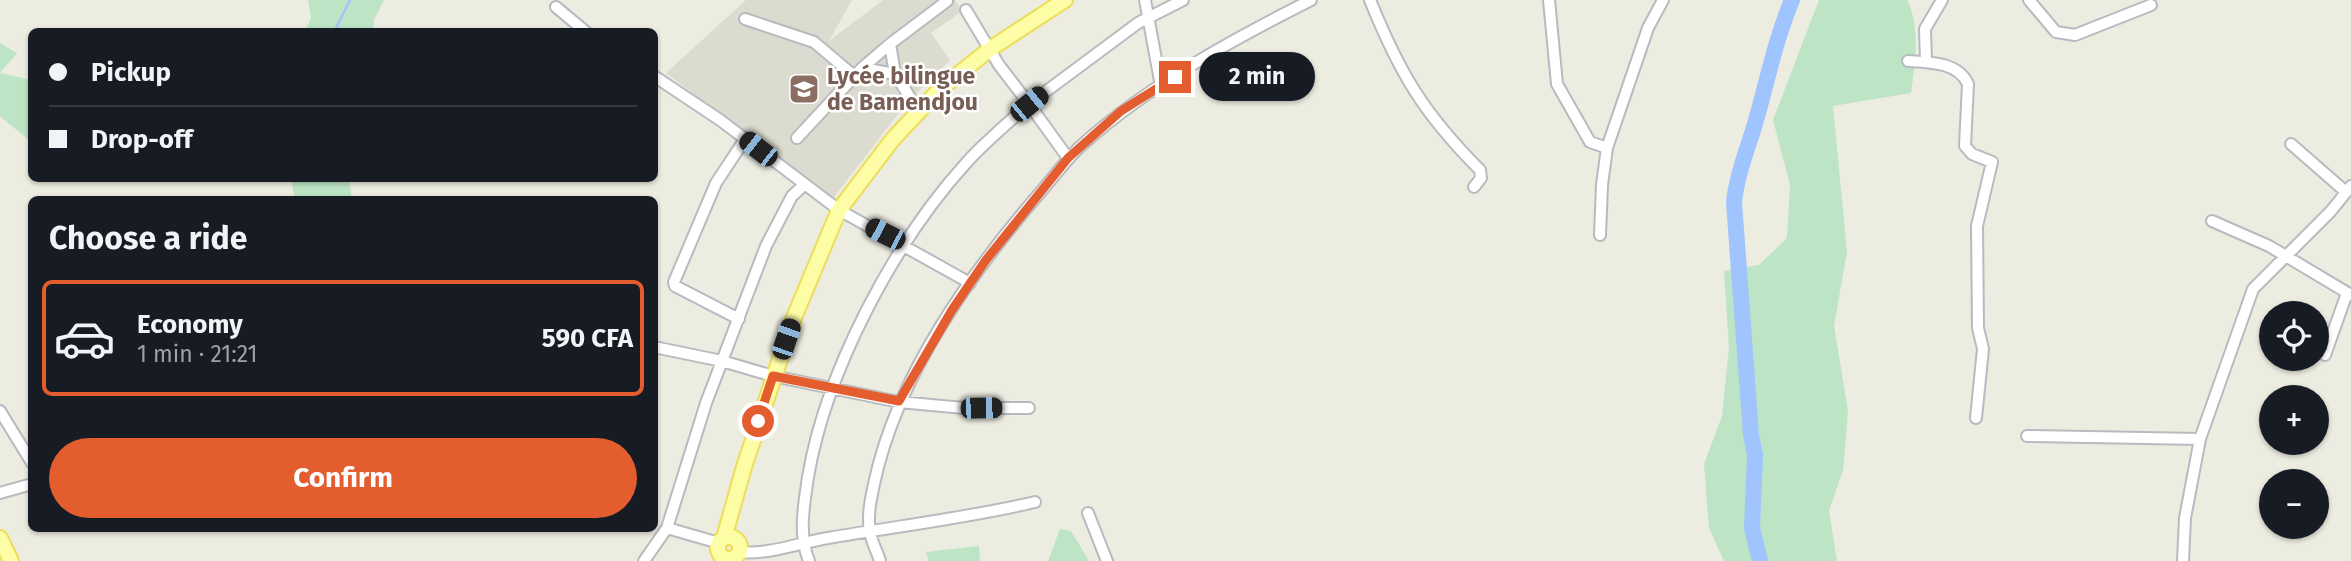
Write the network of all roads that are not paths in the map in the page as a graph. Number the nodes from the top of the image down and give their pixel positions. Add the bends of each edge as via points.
1 (1065, 0) edge
2 (1145, 0) edge
3 (1183, 0) edge
4 (1311, 0) edge
5 (1370, 0) edge
6 (1549, 0) edge
7 (1663, 0) edge
8 (1942, 0) edge
9 (2029, 0) edge
10 (947, 1) edge
11 (2151, 5) dead end
12 (556, 7) dead end
13 (966, 10) dead end
14 (1150, 15) junction
15 (745, 19) dead end
16 (581, 28) edge
17 (890, 44) junction
18 (990, 49) junction
19 (1908, 61) dead end
20 (1926, 61) junction
21 (857, 71) junction
22 (895, 74) junction
23 (658, 79) edge
24 (1161, 86) junction
25 (1029, 104) junction
26 (918, 110) junction
27 (797, 138) dead end
28 (745, 139) junction
29 (2291, 144) dead end
30 (1607, 148) junction
31 (1068, 158) junction
32 (804, 185) junction
33 (1474, 187) dead end
34 (2348, 189) edge
35 (839, 210) junction
36 (2212, 221) dead end
37 (1600, 235) dead end
38 (906, 246) junction
39 (2285, 256) junction
40 (970, 283) junction
41 (2349, 294) edge
42 (739, 319) junction
43 (2329, 345) edge
44 (658, 348) edge
45 (722, 361) junction
46 (773, 376) junction
47 (834, 389) junction
48 (899, 401) junction
49 (1029, 408) dead end
50 (0, 411) edge
51 (1976, 418) dead end
52 (2027, 436) dead end
53 (2200, 439) junction
54 (28, 456) edge
55 (28, 485) edge
56 (0, 493) edge
57 (1035, 502) dead end
58 (1088, 513) dead end
59 (667, 528) junction
60 (870, 531) junction
61 (0, 538) edge
62 (803, 543) junction
63 (728, 553) edge
64 (11, 561) edge
65 (644, 561) edge
66 (809, 561) edge
67 (880, 561) edge
68 (1107, 561) edge
69 (2183, 561) edge

1 - 18 main road
2 - 14 street
3 - 14 street
4 - 24 street
5 - 33 street via 1412,90 1440,130 1480,170 1482,178
6 - 30 street via 1557,84 1590,142
7 - 30 street via 1648,28
8 - 20 street via 1925,29
9 - 11 street via 2056,32 2075,35
10 - 17 street
12 - 16 street
13 - 18 street
14 - 24 street
14 - 25 street
15 - 21 street via 814,43
17 - 21 street
17 - 22 street
18 - 25 street
18 - 26 main road
19 - 20 street
20 - 51 street via 1964,74 1968,83 1965,146 1992,162 1977,226 1978,328 1983,349
21 - 22 street
21 - 27 street
22 - 26 street
23 - 28 street
24 - 31 street via 1121,111
25 - 31 street
25 - 38 street via 964,165
26 - 35 main road
28 - 32 street
28 - 42 street via 716,183 674,282
29 - 34 street
30 - 37 street
31 - 40 street
32 - 35 street
32 - 42 street via 779,217
34 - 39 street
35 - 38 street
35 - 46 main road
36 - 39 street
38 - 40 street
38 - 47 street via 859,327
39 - 41 street
39 - 53 street via 2253,289
40 - 48 street
41 - 43 street
42 - 45 street
44 - 45 street
45 - 46 street
45 - 59 street
46 - 47 street
46 - 63 main road via 744,467
47 - 48 street
47 - 62 street via 812,458
48 - 49 street
48 - 60 street via 881,454
50 - 54 street
52 - 53 street
53 - 69 street via 2185,519
55 - 56 street
57 - 60 street via 970,517
58 - 68 street
59 - 63 street
59 - 65 street
60 - 62 street
60 - 67 street
61 - 64 main road
62 - 63 street via 770,552
62 - 66 street

